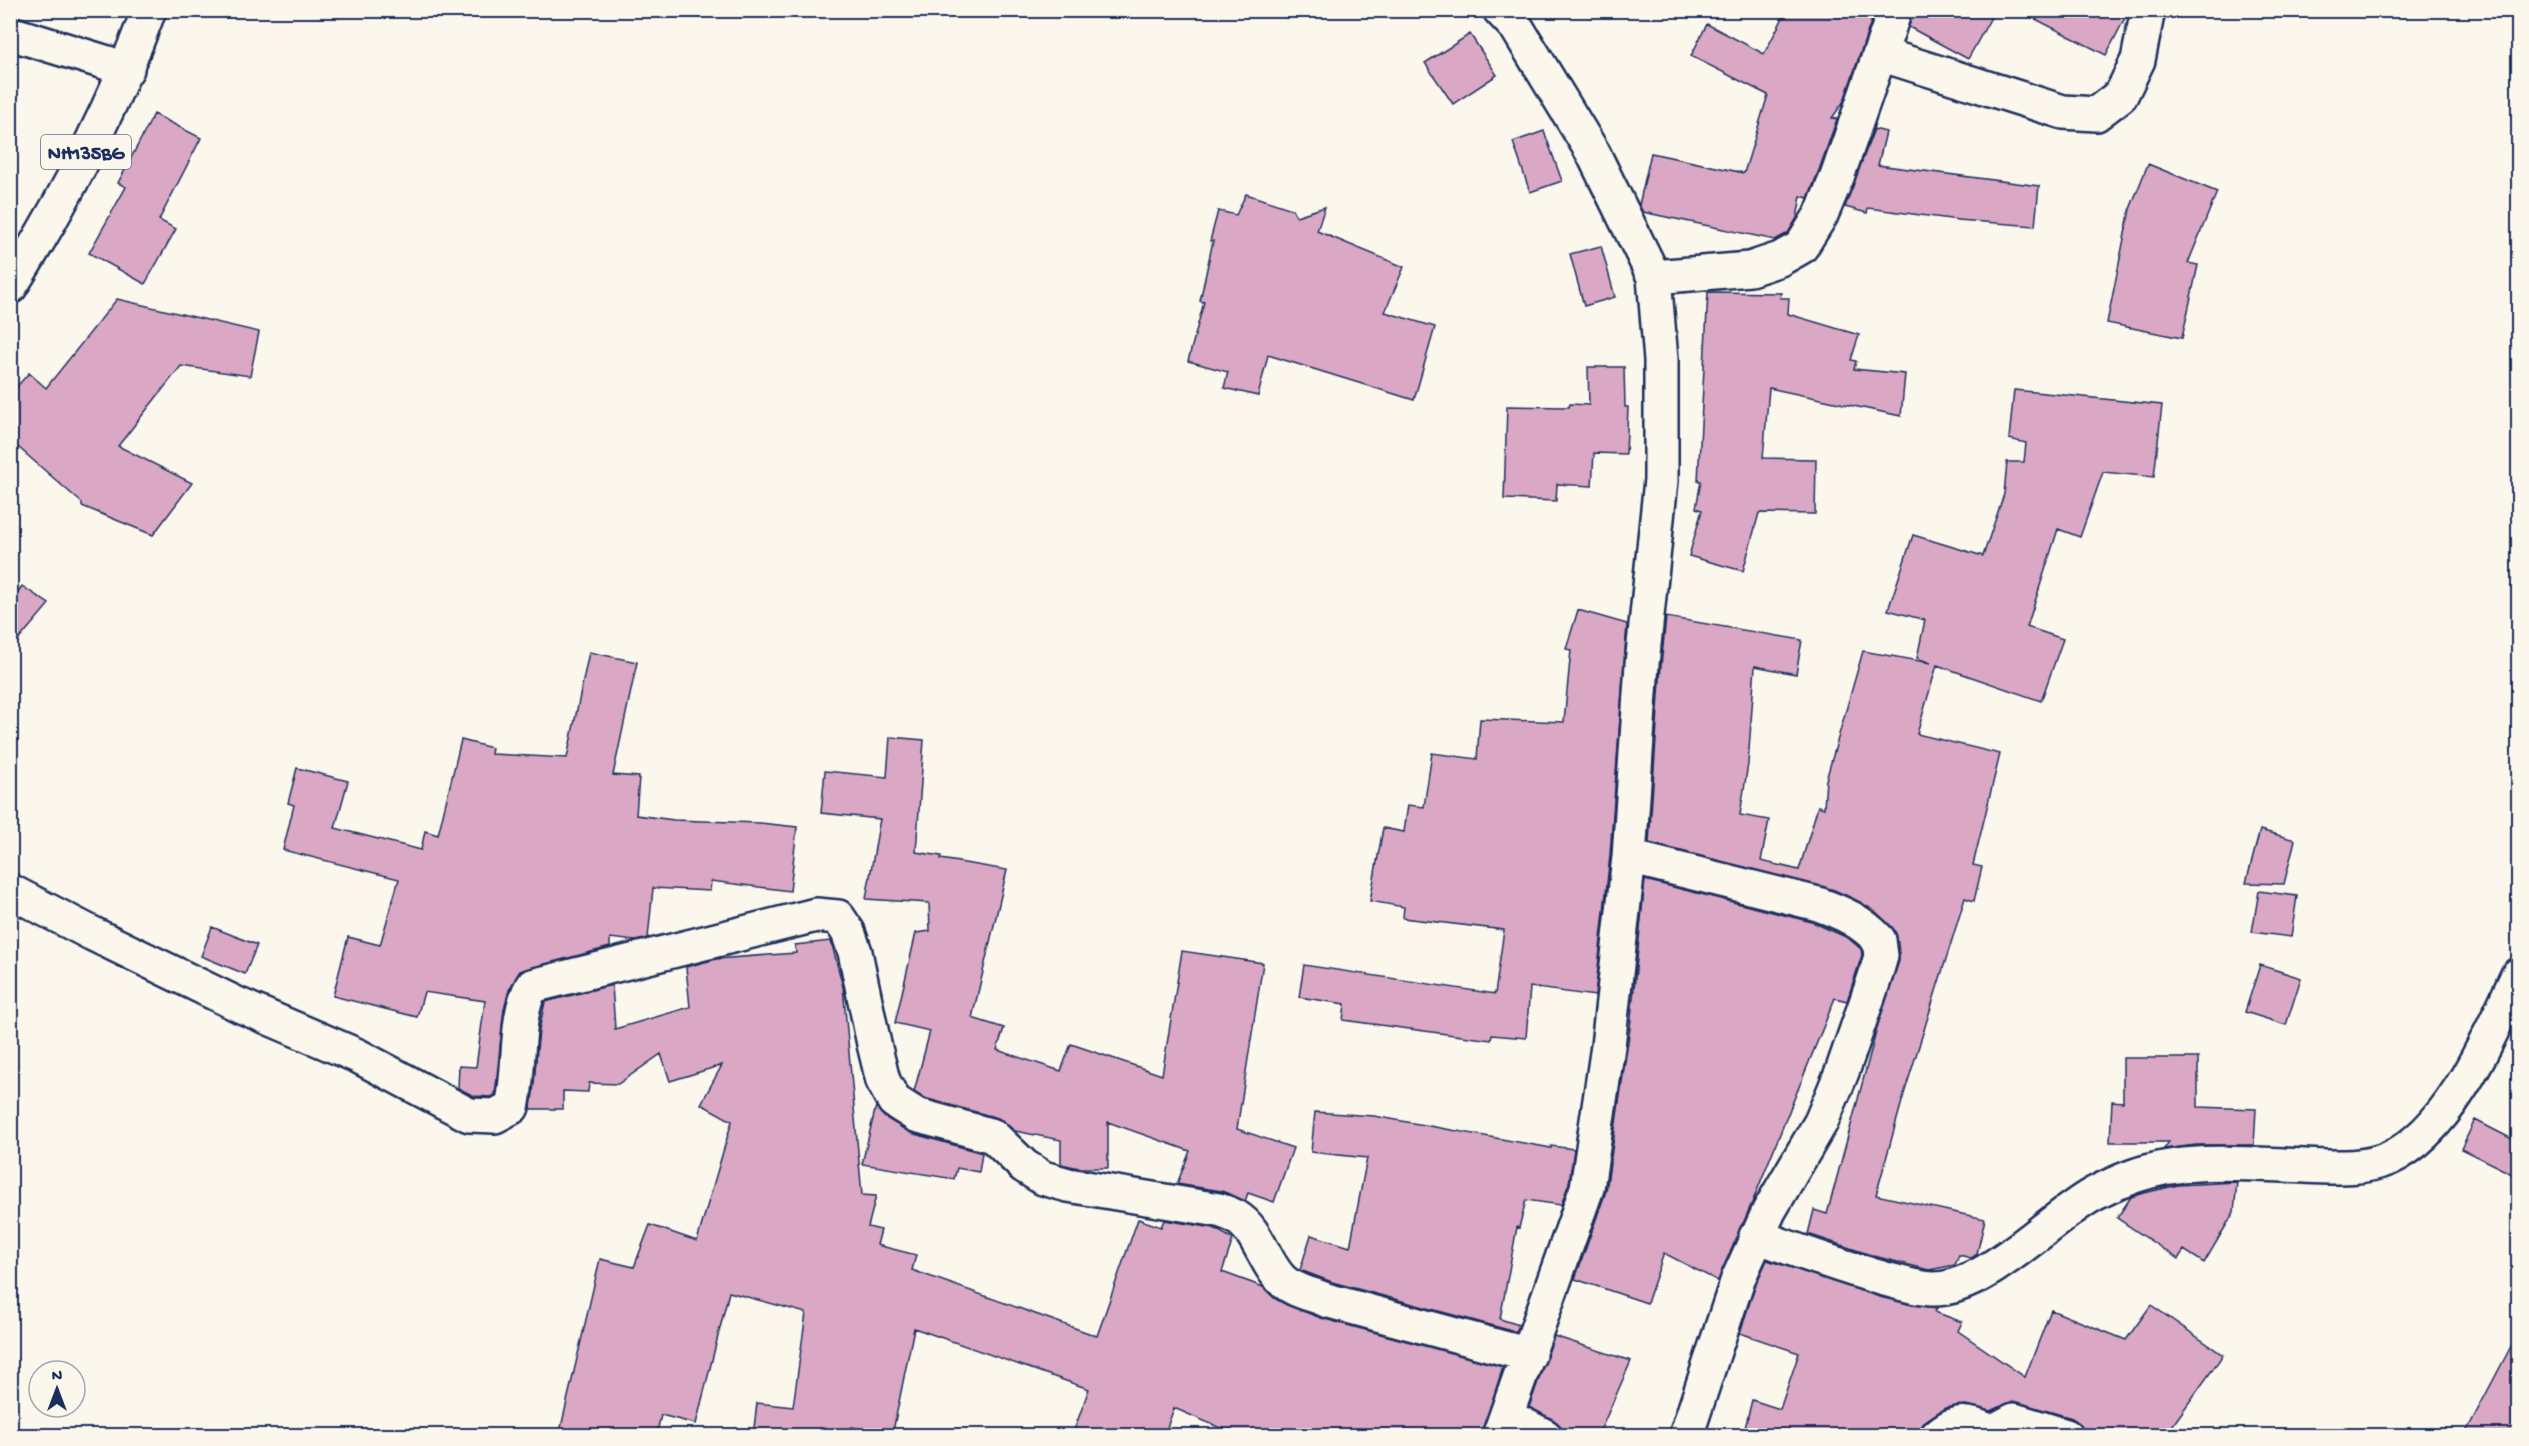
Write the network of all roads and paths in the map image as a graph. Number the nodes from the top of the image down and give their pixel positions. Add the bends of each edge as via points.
1 (149, 10) edge
2 (1500, 10) edge
3 (1896, 10) edge
4 (2148, 10) edge
5 (10, 33) edge
6 (1880, 54) junction
7 (127, 69) junction
8 (1654, 278) junction
9 (10, 287) edge
10 (1629, 857) junction
11 (10, 891) edge
12 (2518, 975) edge
13 (1756, 1236) junction
14 (1529, 1354) junction
15 (1503, 1426) edge
16 (1545, 1436) edge
17 (1686, 1436) edge
18 (1937, 1436) edge
19 (2066, 1436) edge

1 - 7 main road, NH135BG
2 - 8 main road via 1517,28 1593,153
3 - 6 main road
4 - 6 main road via 2138,60 2121,96 2096,114 2063,112
5 - 7 main road
6 - 8 main road via 1837,177 1821,215 1801,247 1750,269
7 - 9 main road, NH135BG via 45,232
8 - 10 main road via 1661,360 1661,480 1642,664
10 - 13 main road via 1818,904 1848,914 1879,940 1881,956 1842,1072 1821,1122
10 - 14 main road via 1587,1188
11 - 14 main road via 239,1005 358,1056 469,1115 495,1116 512,1107 524,1000 532,986 816,915 838,917 855,952 883,1081 894,1101 916,1115 993,1136 1024,1166 1043,1178 1219,1209 1238,1218 1281,1280 1300,1290
12 - 13 main road via 2487,1040 2442,1116 2390,1158 2354,1167 2236,1163 2175,1166 2134,1176 2093,1195 1981,1275 1959,1285 1936,1289 1860,1272
13 - 17 main road
14 - 15 main road
15 - 16 main road
18 - 19 main road via 1947,1426 1965,1422 1992,1432 2014,1420

